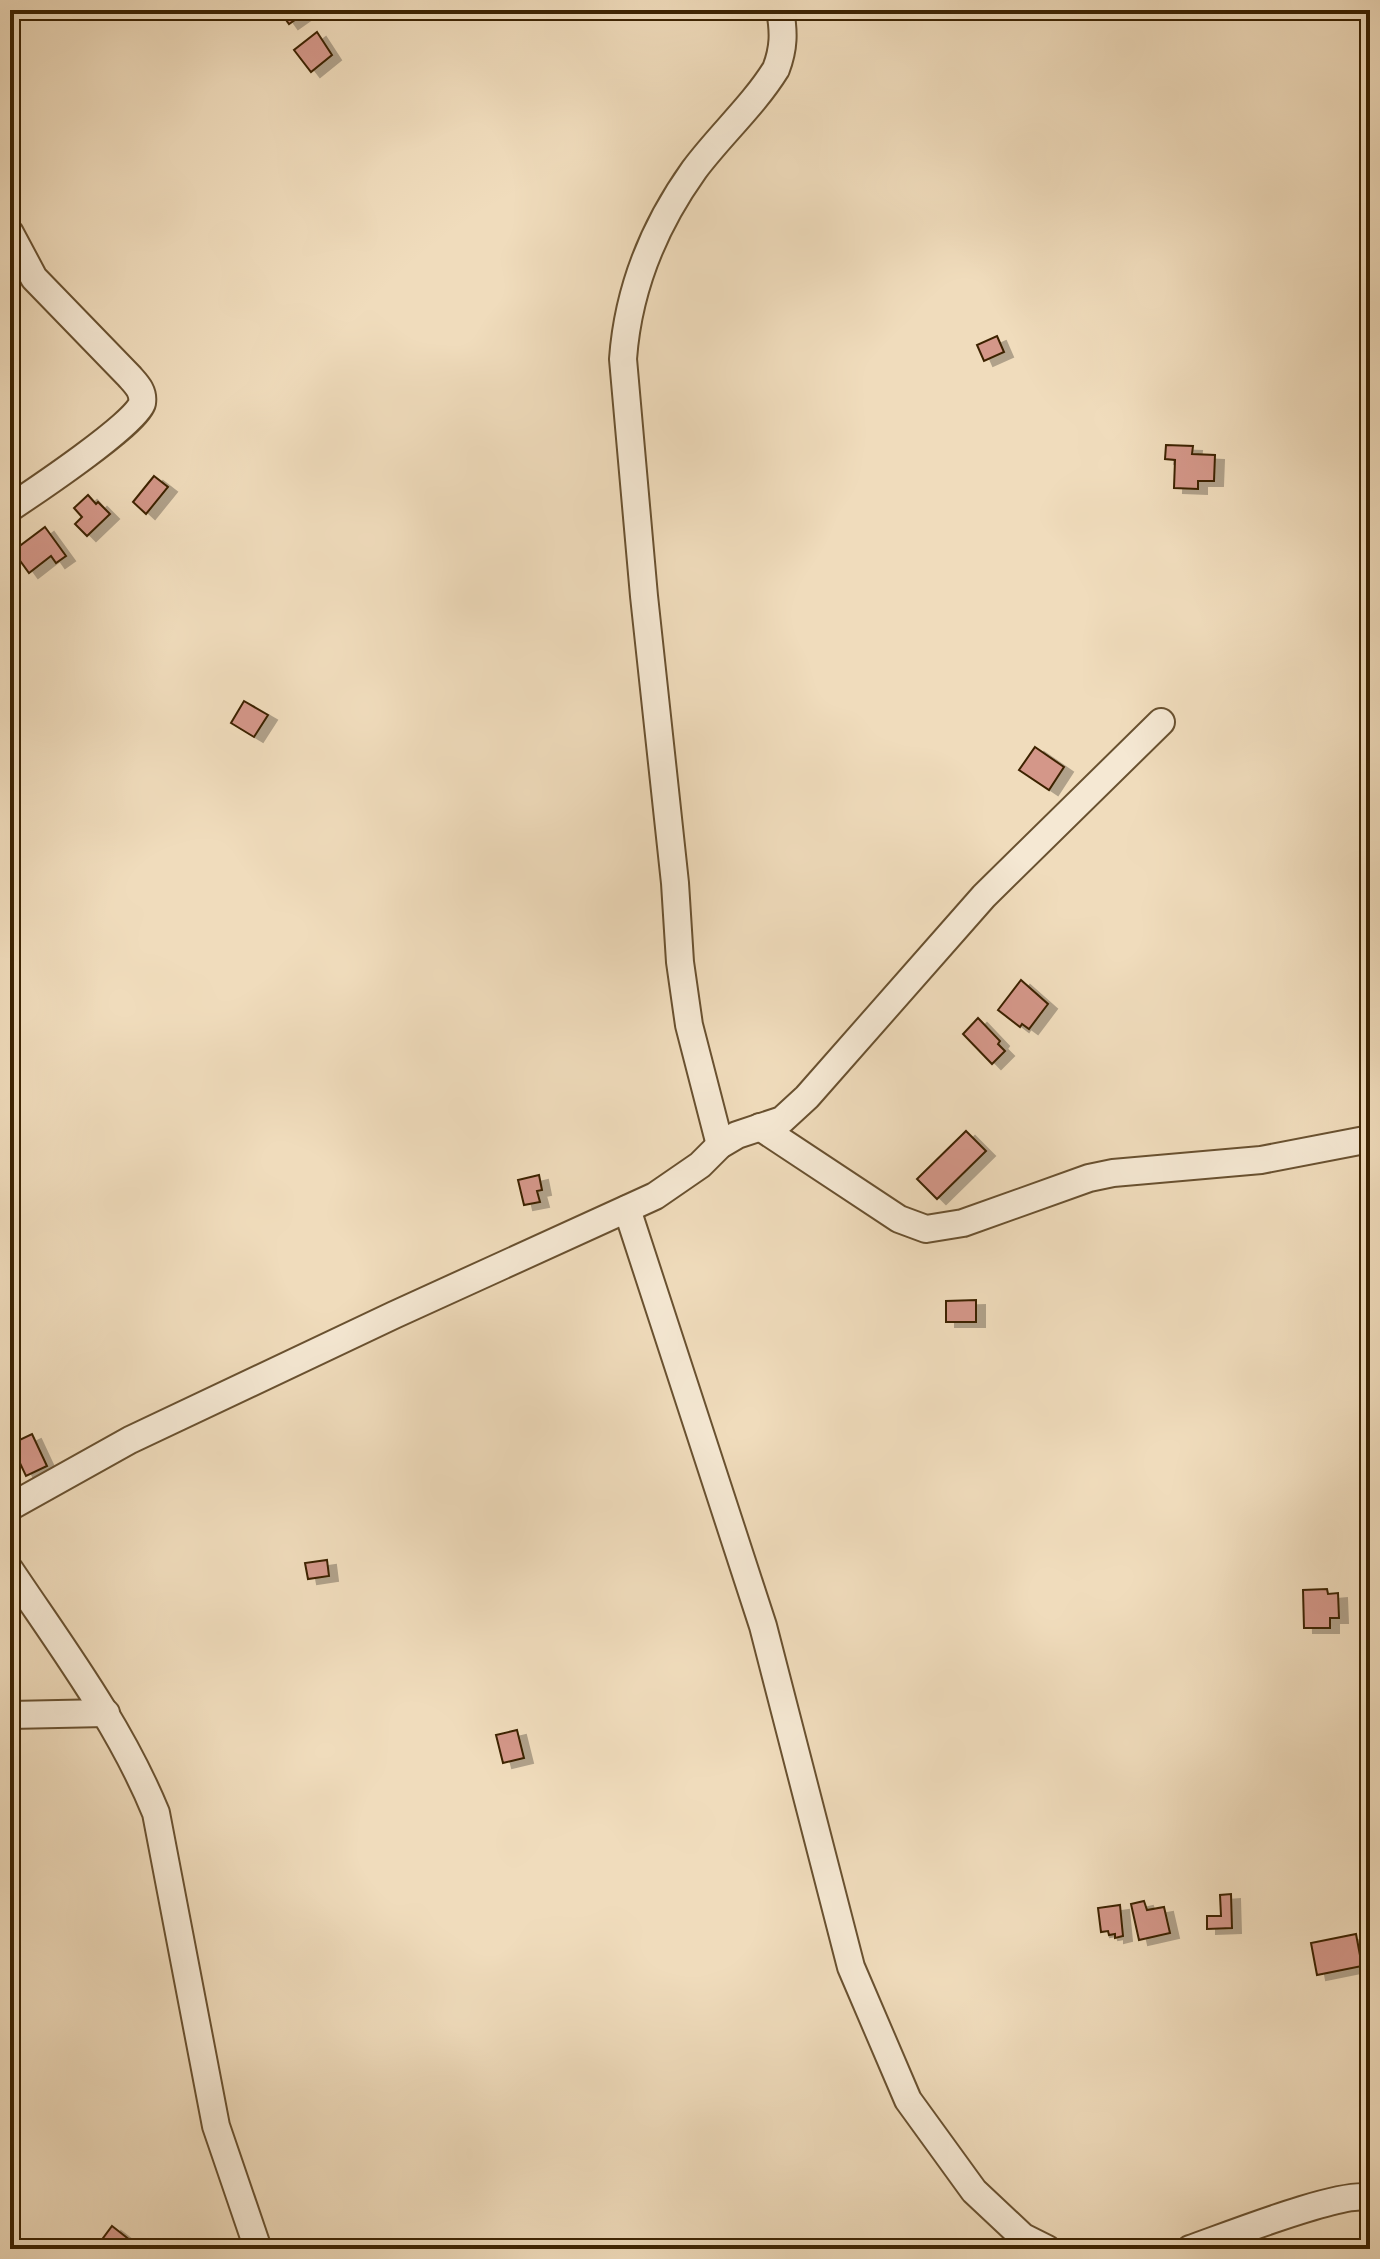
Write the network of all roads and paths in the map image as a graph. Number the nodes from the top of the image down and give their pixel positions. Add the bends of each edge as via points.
1 (786, 18) edge
2 (10, 233) edge
3 (10, 508) edge
4 (1161, 722) dead end
5 (760, 1127) junction
6 (1370, 1139) edge
7 (720, 1145) junction
8 (627, 1209) junction
9 (10, 1507) edge
10 (10, 1570) edge
11 (106, 1713) junction
12 (10, 1715) edge
13 (1370, 2198) edge
14 (258, 2249) edge
15 (1047, 2249) edge
16 (1190, 2249) edge

1 - 7 street via 783,51 767,84 695,169 662,220 638,278 623,359 680,962 689,1025
2 - 3 street via 34,278 129,376 143,399 105,440
4 - 5 street via 984,896 807,1097 782,1120
5 - 6 street via 899,1219 926,1229 963,1223 1113,1173 1261,1160
5 - 7 street
7 - 8 street via 655,1196
8 - 9 street via 130,1440
8 - 15 street via 763,1626 851,1967 908,2100 974,2191 1023,2237
10 - 11 street
11 - 12 street
11 - 14 street via 156,1813 216,2126
13 - 16 street via 1354,2196 1321,2205

